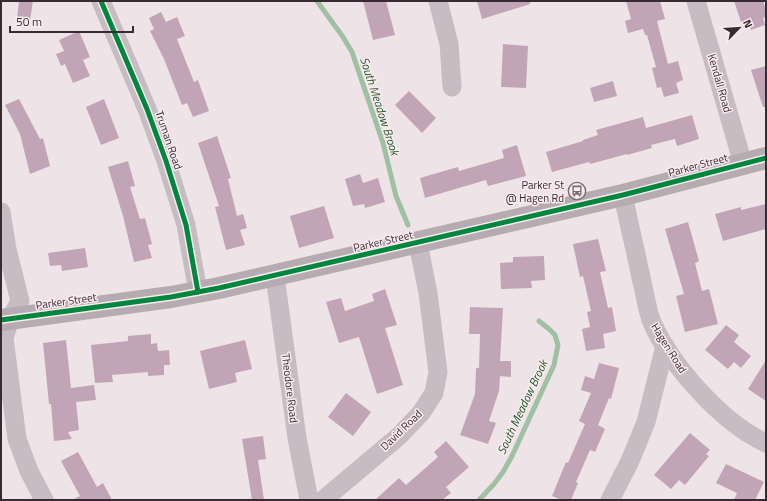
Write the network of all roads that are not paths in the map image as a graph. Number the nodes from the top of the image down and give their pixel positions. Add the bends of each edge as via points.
1 (438, 1) edge
2 (696, 1) edge
3 (103, 2) edge
4 (452, 87) dead end
5 (766, 158) edge
6 (743, 164) junction
7 (623, 195) junction
8 (1, 212) edge
9 (418, 243) junction
10 (275, 276) junction
11 (198, 292) junction
12 (6, 320) edge
13 (665, 346) junction
14 (766, 443) edge
15 (44, 500) edge
16 (309, 500) edge
17 (323, 500) edge
18 (610, 500) edge

1 - 4 street via 449,44
2 - 6 street, Kendall Road
3 - 11 street, Truman Road via 166,161 186,224
5 - 6 main road, Parker Street
6 - 7 main road, Parker Street
7 - 9 main road, Parker Street
7 - 13 street, Hagen Road via 651,319
8 - 12 street via 20,302
9 - 10 main road, Parker Street
9 - 17 street, David Road via 428,292 438,372 434,393 399,436
10 - 11 main road, Parker Street
10 - 16 street, Theodore Road via 297,438
11 - 12 main road, Parker Street
12 - 15 street via 4,338 17,439 29,472
13 - 14 street, Hagen Road via 692,383 718,408 744,430
13 - 18 street via 646,422

